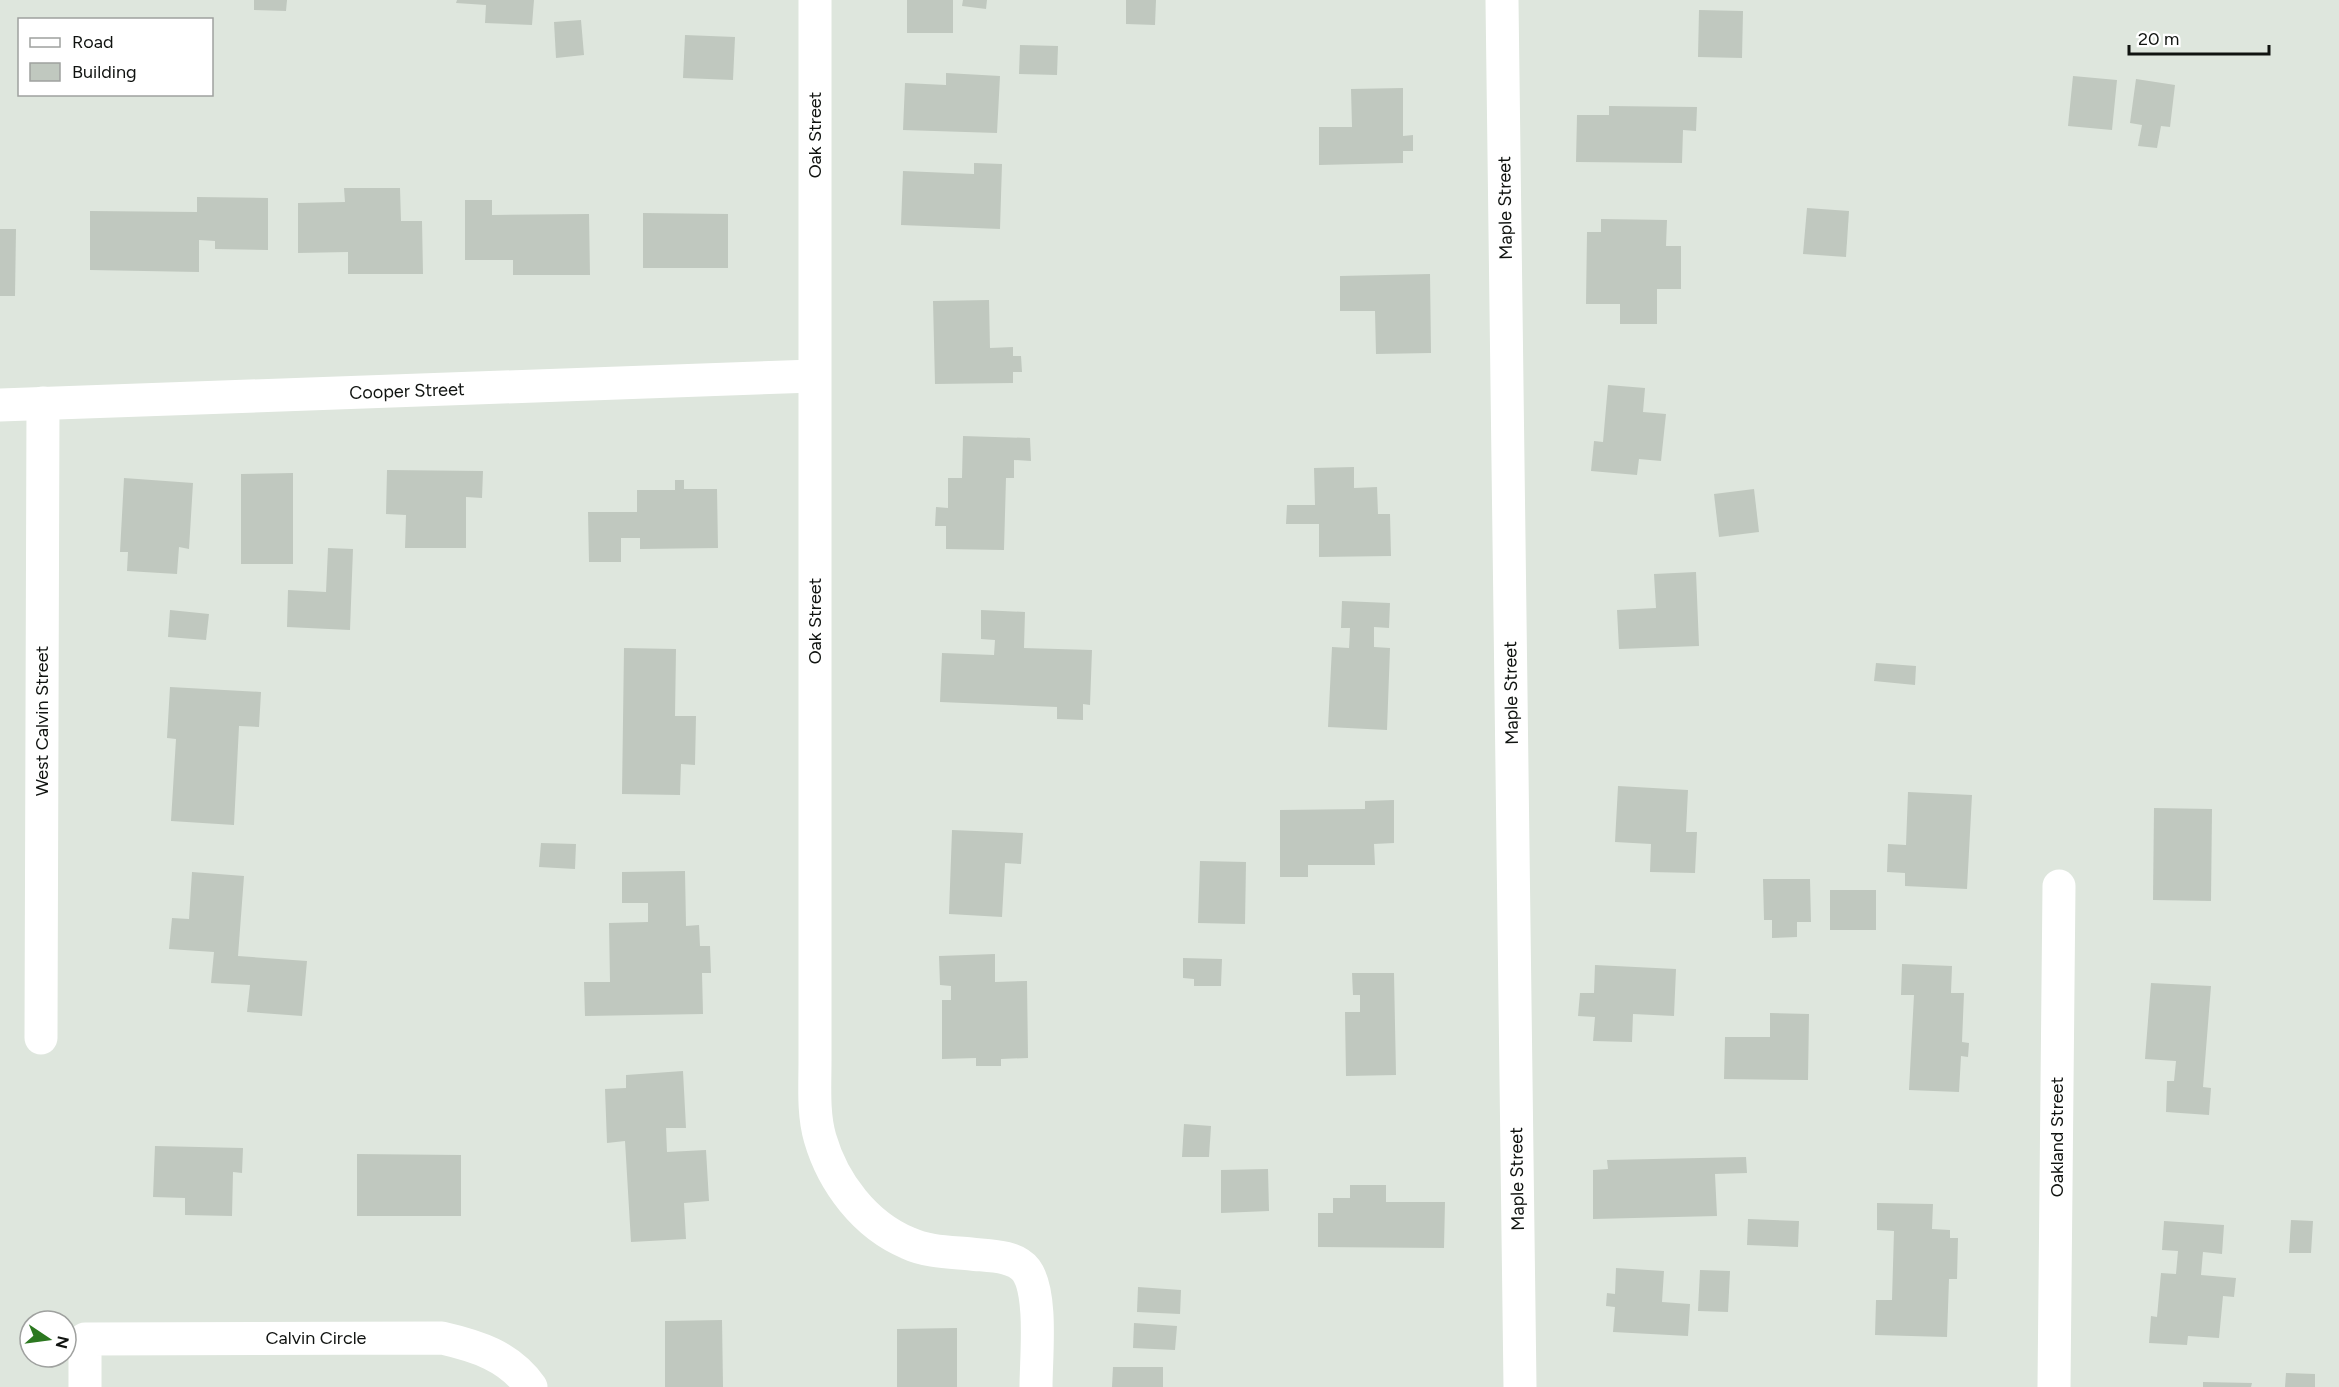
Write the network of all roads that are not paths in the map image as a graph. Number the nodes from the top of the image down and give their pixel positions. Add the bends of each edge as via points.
1 (815, 0) edge
2 (1502, 0) edge
3 (814, 376) junction
4 (43, 403) junction
5 (0, 405) edge
6 (2059, 886) dead end
7 (41, 1038) dead end
8 (85, 1387) edge
9 (531, 1387) edge
10 (1036, 1387) edge
11 (1520, 1387) edge
12 (2055, 1387) edge

1 - 3 street, Oak Street
2 - 11 street, Maple Street
3 - 4 street, Cooper Street
3 - 10 street, Oak Street via 816,1113 820,1137 839,1182 875,1223 909,1244 1010,1259 1020,1264 1035,1294
4 - 5 street, Cooper Street
4 - 7 street, West Calvin Street
6 - 12 street, Oakland Street
8 - 9 street, Calvin Circle via 85,1339 442,1338 498,1356 518,1370

